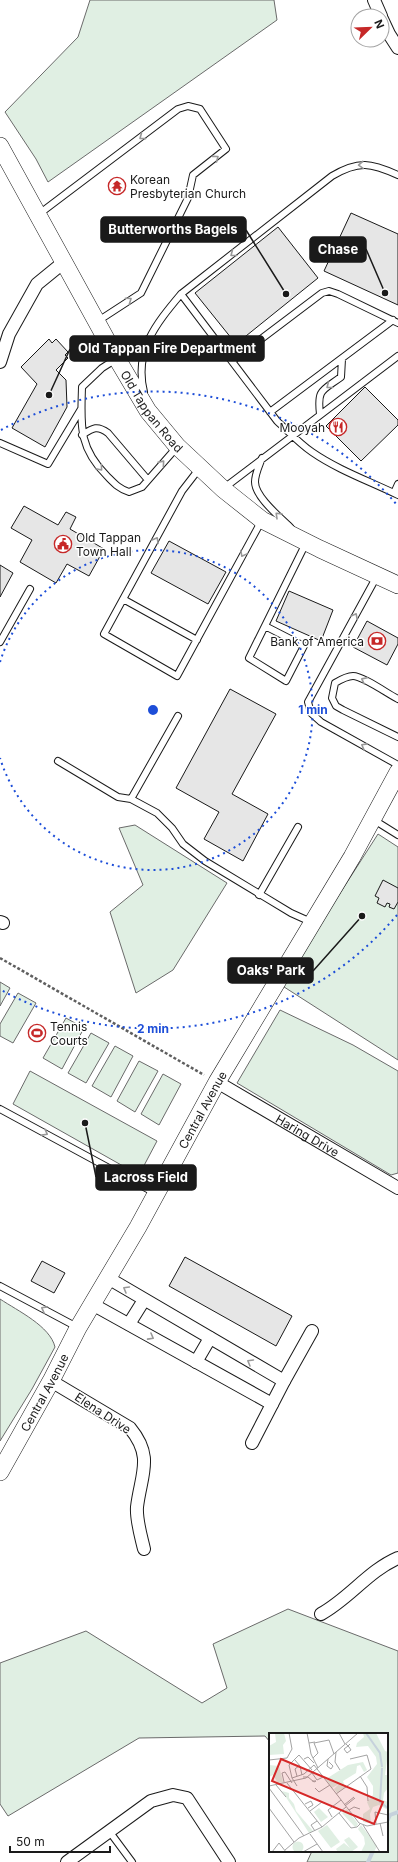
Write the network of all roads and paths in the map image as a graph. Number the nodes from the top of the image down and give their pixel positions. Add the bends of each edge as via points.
1 (390, 36) edge
2 (398, 48) edge
3 (0, 146) edge
4 (398, 175) edge
5 (39, 214) junction
6 (64, 262) junction
7 (181, 294) junction
8 (395, 321) edge
9 (97, 322) junction
10 (148, 339) junction
11 (2, 345) edge
12 (398, 356) edge
13 (116, 357) junction
14 (342, 360) junction
15 (232, 361) junction
16 (0, 362) edge
17 (81, 409) junction
18 (148, 411) junction
19 (270, 412) junction
20 (320, 414) junction
21 (82, 435) junction
22 (292, 435) junction
23 (0, 443) edge
24 (177, 446) junction
25 (262, 458) junction
26 (200, 467) junction
27 (148, 480) junction
28 (398, 484) edge
29 (223, 489) junction
30 (396, 494) edge
31 (262, 520) junction
32 (306, 542) junction
33 (377, 575) junction
34 (398, 585) edge
35 (30, 589) dead end
36 (124, 599) junction
37 (265, 626) junction
38 (197, 640) junction
39 (0, 642) edge
40 (398, 699) edge
41 (178, 716) dead end
42 (398, 737) edge
43 (58, 761) dead end
44 (398, 765) edge
45 (398, 772) edge
46 (131, 799) junction
47 (372, 819) junction
48 (298, 828) dead end
49 (398, 835) edge
50 (260, 894) junction
51 (312, 923) junction
52 (0, 958) edge
53 (217, 1082) junction
54 (0, 1109) edge
55 (398, 1188) edge
56 (157, 1194) junction
57 (108, 1278) junction
58 (0, 1286) edge
59 (144, 1300) junction
60 (92, 1304) junction
61 (129, 1324) junction
62 (78, 1328) junction
63 (312, 1331) dead end
64 (210, 1338) junction
65 (196, 1362) junction
66 (51, 1381) junction
67 (284, 1381) junction
68 (272, 1404) junction
69 (252, 1443) dead end
70 (0, 1472) edge
71 (144, 1549) dead end
72 (398, 1558) edge
73 (321, 1614) dead end
74 (109, 1831) junction
75 (67, 1862) edge
76 (132, 1862) edge
77 (229, 1862) edge

1 - 2 street
3 - 5 street, Old Tappan Road
4 -> 7 lane via 371,165 347,167
5 - 6 street, Old Tappan Road
9 -> 5 lane via 140,292 188,198 193,175 226,150 200,109 188,106 178,109
6 - 9 street, Old Tappan Road
6 - 11 street via 37,284
7 - 10 lane
7 - 15 lane
8 - 14 lane
8 - 15 lane via 329,291 322,293
9 - 13 street, Old Tappan Road
10 - 13 lane
10 - 18 lane via 141,361 141,378
11 - 16 street
12 - 20 lane
13 - 17 lane via 82,387
13 - 18 street, Old Tappan Road
14 - 19 lane
14 -> 20 lane via 341,377 320,393
15 - 19 lane
17 - 21 lane
17 - 23 lane via 48,464
18 - 24 street, Old Tappan Road
19 - 22 lane
20 - 22 lane
21 - 27 lane via 94,427 102,428
21 -> 27 lane via 88,452 101,470 121,489 129,492 142,487
22 - 25 lane
22 - 30 lane via 327,462
24 - 26 street, Old Tappan Road
27 -> 24 lane
25 - 29 lane
32 -> 25 lane via 259,494 255,484
26 - 29 street, Old Tappan Road
36 -> 26 lane via 182,491
28 - 30 lane
29 - 31 street, Old Tappan Road
31 - 32 street, Old Tappan Road
31 -> 38 lane
32 - 33 street, Old Tappan Road
32 - 37 lane
33 - 34 street, Old Tappan Road
44 -> 33 lane via 321,722 311,713 308,702
35 - 39 lane
36 - 38 lane
36 - 38 lane via 104,634 177,676
37 - 37 lane via 249,658 286,681 304,646
40 -> 42 lane via 353,676 335,684 332,698 336,706
41 - 46 lane
43 - 46 lane via 118,797
45 - 47 street, Central Avenue
46 - 50 lane via 157,813 183,844 205,861
47 - 49 lane
47 - 51 street, Central Avenue
48 - 50 lane
50 - 51 lane
51 - 53 street, Central Avenue
52 - 53 path
53 - 55 street, Haring Drive
53 - 56 street, Central Avenue
54 -> 56 lane
56 - 57 street, Central Avenue
59 -> 57 street
57 - 60 street, Central Avenue
62 -> 58 lane
59 - 61 street
59 - 64 street
60 - 61 street
60 - 62 street, Central Avenue
61 -> 65 street
62 - 66 street, Central Avenue
63 - 67 street
64 - 65 street
67 -> 64 street
65 - 68 street
66 - 70 street, Central Avenue
66 - 71 street, Elena Drive via 130,1428 139,1439 144,1454 144,1469 137,1508
67 - 68 street
68 - 69 street
72 - 73 street via 370,1574 347,1597
74 - 75 street
74 - 76 lane
74 - 77 street via 151,1801 173,1795 187,1798

